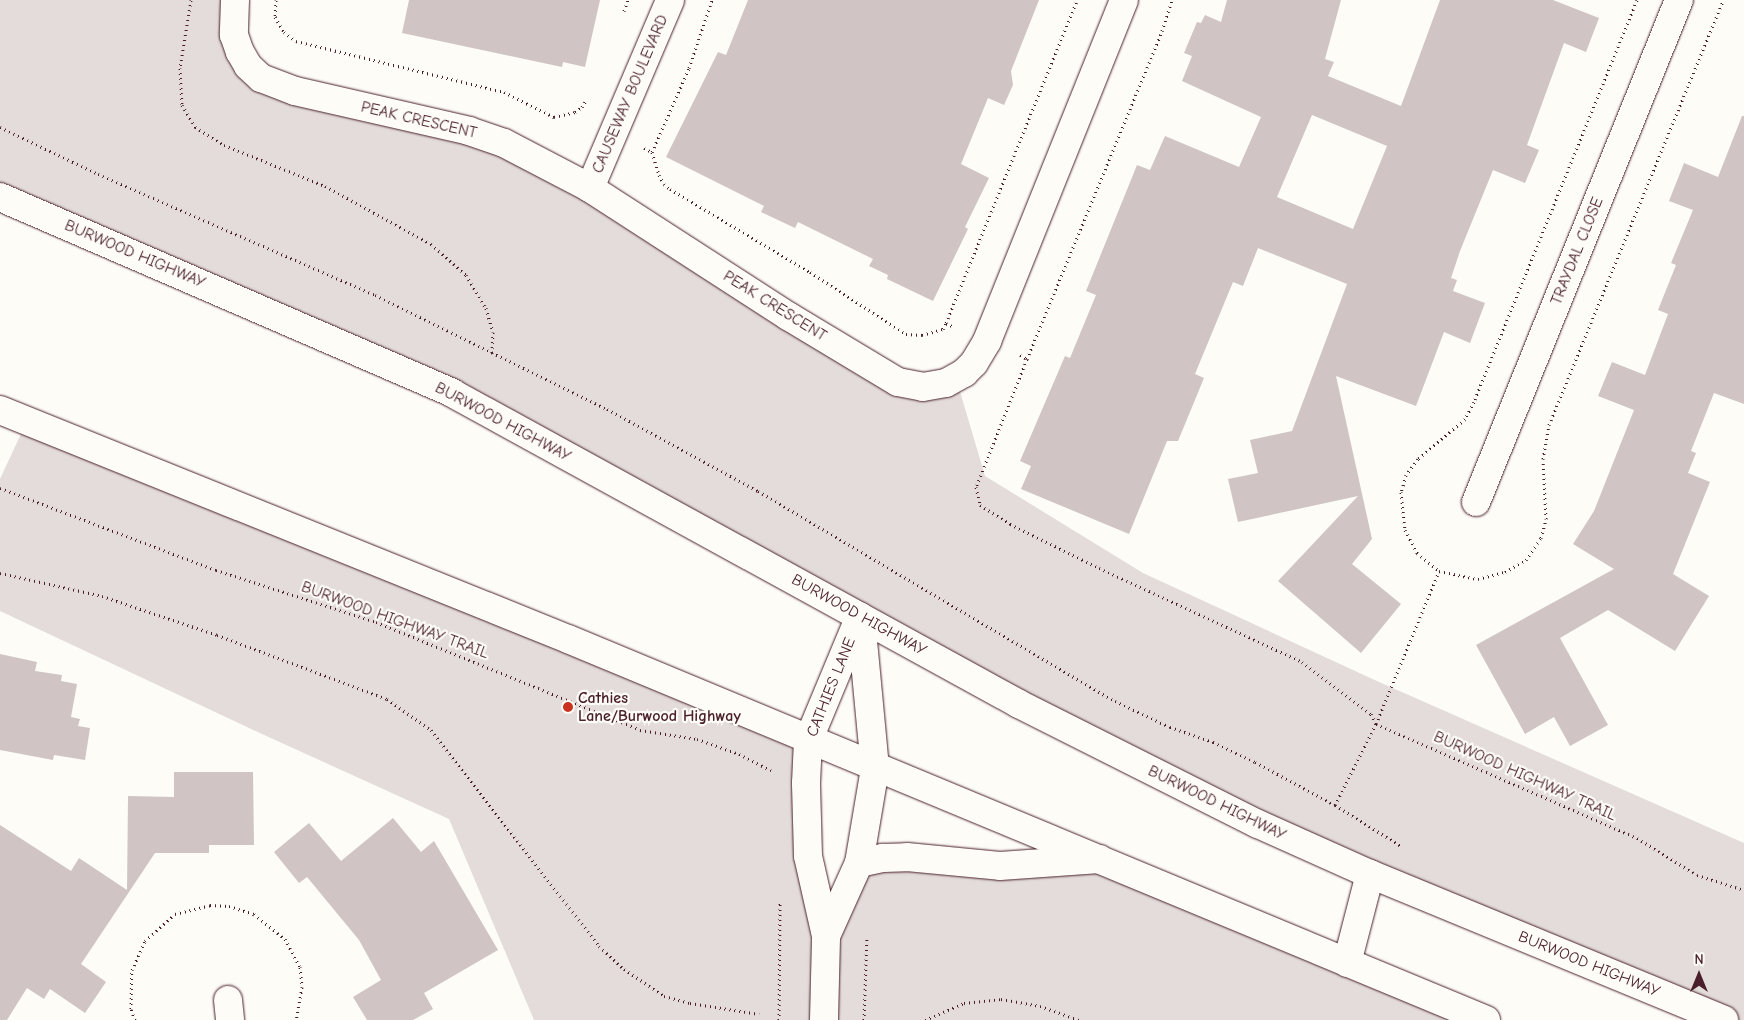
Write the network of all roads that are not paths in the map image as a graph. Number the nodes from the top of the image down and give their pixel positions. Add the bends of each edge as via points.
1 (235, 0) edge
2 (670, 0) edge
3 (1124, 0) edge
4 (1679, 0) edge
5 (590, 188) junction
6 (0, 197) edge
7 (0, 410) edge
8 (1476, 502) dead end
9 (860, 616) junction
10 (808, 741) junction
11 (875, 768) junction
12 (1100, 859) junction
13 (859, 863) junction
14 (1370, 874) junction
15 (826, 936) junction
16 (1347, 962) junction
17 (824, 1020) edge
18 (1486, 1020) edge
19 (1724, 1020) edge

1 - 5 main road, PEAK CRESCENT via 234,34 248,66 261,78 277,86 486,136
2 - 5 main road, CAUSEWAY BOULEVARD
3 - 5 main road, PEAK CRESCENT via 987,341 974,363 946,383 923,386 898,382 788,316
4 - 8 main road, TRAYDAL CLOSE
6 - 9 main road, BURWOOD HIGHWAY via 452,393
7 - 10 main road via 568,639
9 - 10 main road, CATHIES LANE
9 - 11 main road, CATHIES LANE
9 - 14 main road, BURWOOD HIGHWAY via 1099,746 1258,824
10 - 11 main road
10 - 15 main road, CATHIES LANE via 808,856
11 - 12 main road
11 - 13 main road, CATHIES LANE
12 - 13 main road via 1000,866 907,857
12 - 16 main road
13 - 15 main road, CATHIES LANE
14 - 16 main road
14 - 19 main road, BURWOOD HIGHWAY
15 - 17 main road, CATHIES LANE
16 - 18 main road

